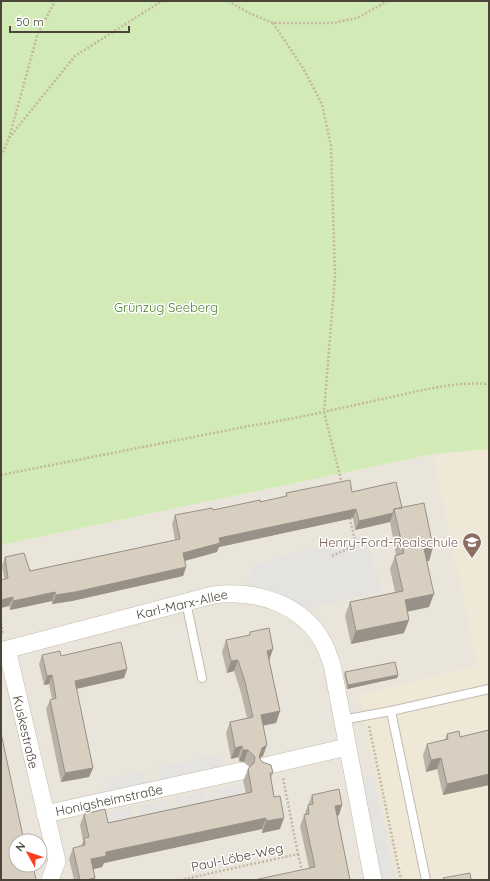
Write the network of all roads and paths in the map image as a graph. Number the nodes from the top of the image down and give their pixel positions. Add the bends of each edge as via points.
1 (55, 1) edge
2 (162, 1) edge
3 (228, 1) edge
4 (388, 1) edge
5 (273, 23) junction
6 (9, 138) junction
7 (1, 156) edge
8 (489, 384) edge
9 (324, 412) junction
10 (1, 476) edge
11 (343, 490) edge
12 (350, 519) edge
13 (332, 556) dead end
14 (186, 602) junction
15 (4, 650) edge
16 (202, 678) dead end
17 (489, 689) edge
18 (391, 711) junction
19 (367, 715) junction
20 (342, 720) junction
21 (347, 748) junction
22 (272, 764) joint
23 (241, 771) dead end
24 (45, 814) junction
25 (298, 854) junction
26 (302, 874) edge
27 (50, 880) edge
28 (180, 880) edge
29 (373, 880) edge
30 (401, 880) edge
31 (426, 880) edge

1 - 6 path via 38,33
2 - 6 path via 75,56
3 - 5 path
4 - 5 path via 357,18 332,23
5 - 9 path via 303,68 322,104 331,146 335,276
6 - 7 path
8 - 9 path via 449,386
9 - 10 path
9 - 11 path
12 - 13 path via 356,545
14 - 15 street, Karl-Marx-Allee
14 - 16 lane
14 - 20 street, Karl-Marx-Allee via 231,592 246,593 273,600 296,612 324,643 332,664
15 - 24 street, Kuskestraße
17 - 18 lane
18 - 19 lane
18 - 31 lane
19 - 20 lane
19 - 30 path
20 - 21 street, Karl-Marx-Allee
21 - 22 street
21 - 29 street, Karl-Marx-Allee
22 - 25 path, Paul-Löbe-Weg
23 - 24 street, Honigsheimstraße
24 - 27 street, Honigsheimstraße via 57,861
25 - 26 path, Paul-Löbe-Weg
25 - 28 path, Paul-Löbe-Weg

